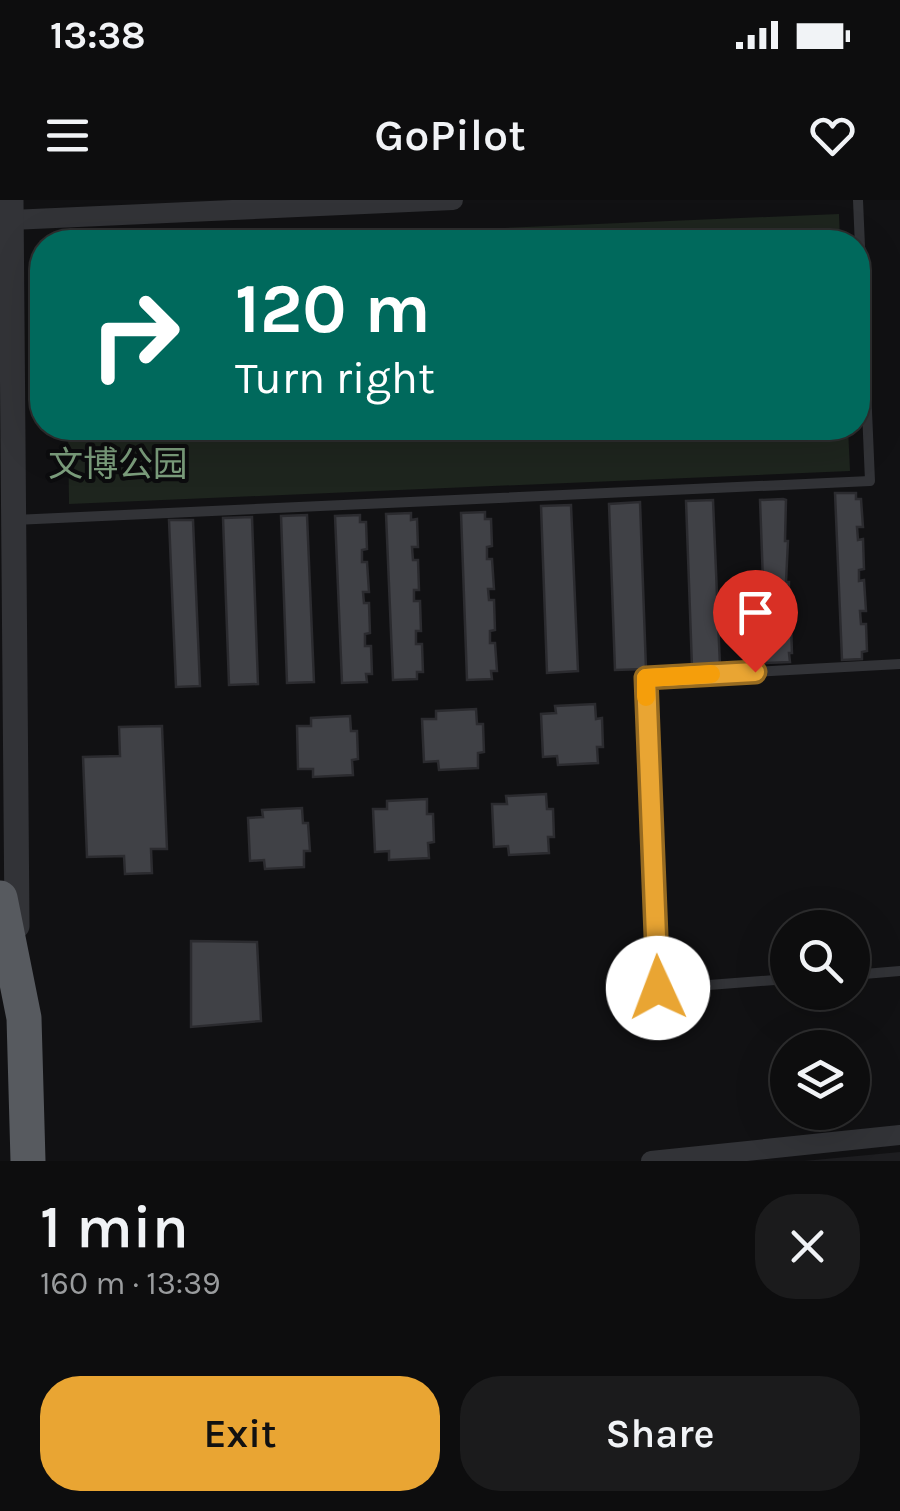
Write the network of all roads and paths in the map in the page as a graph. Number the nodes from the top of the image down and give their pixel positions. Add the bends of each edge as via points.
1 (452, 200) edge
2 (858, 200) edge
3 (11, 210) edge
4 (859, 230) edge
5 (868, 440) edge
6 (14, 520) junction
7 (900, 664) edge
8 (0, 898) edge
9 (900, 971) edge
10 (870, 974) edge
11 (770, 980) edge
12 (900, 1135) edge
13 (18, 1161) edge
14 (28, 1161) edge
15 (651, 1161) edge

1 - 3 street
2 - 4 lane
3 - 6 street
5 - 6 lane via 870,481
6 - 13 street
7 - 11 lane via 646,678 658,988
8 - 14 highway, bridge via 24,1018
9 - 10 lane
12 - 15 street

